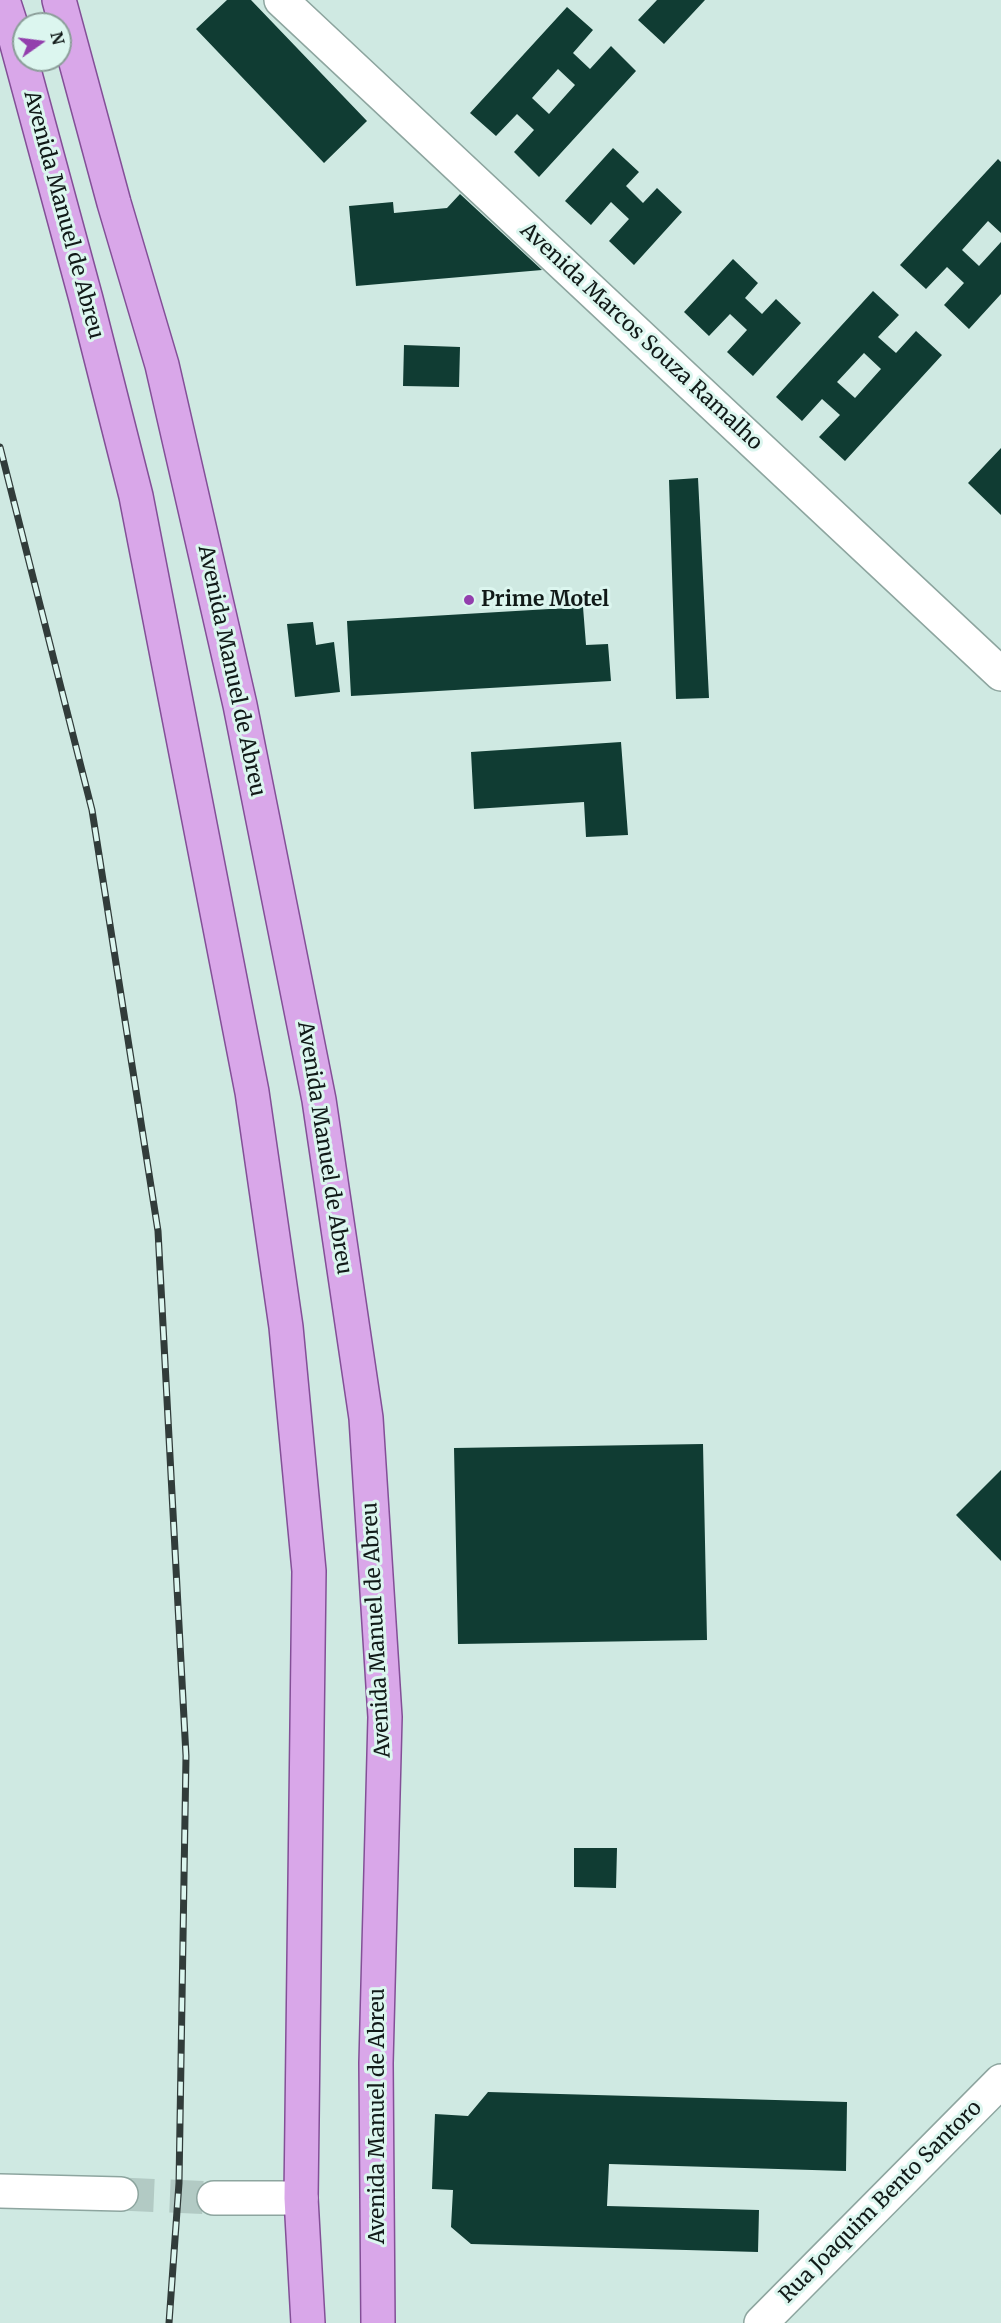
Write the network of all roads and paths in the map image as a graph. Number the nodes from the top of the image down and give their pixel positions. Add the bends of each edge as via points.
1 (3, 0) edge
2 (59, 0) edge
3 (281, 0) edge
4 (1001, 674) edge
5 (1001, 2081) edge
6 (0, 2191) edge
7 (121, 2194) tunnel mouth
8 (214, 2198) tunnel mouth
9 (301, 2198) junction
10 (308, 2323) edge
11 (378, 2323) edge
12 (761, 2323) edge

1 - 9 main road, Avenida Manuel de Abreu via 136,496 252,1092 286,1327 309,1571
2 - 11 main road, Avenida Manuel de Abreu via 162,365 240,705 319,1100 366,1418 385,1717 376,2063
3 - 4 street, Avenida Marcos Souza Ramalho
5 - 12 street, Rua Joaquim Bento Santoro
6 - 7 street
8 - 9 street
9 - 10 main road, Avenida Manuel de Abreu

